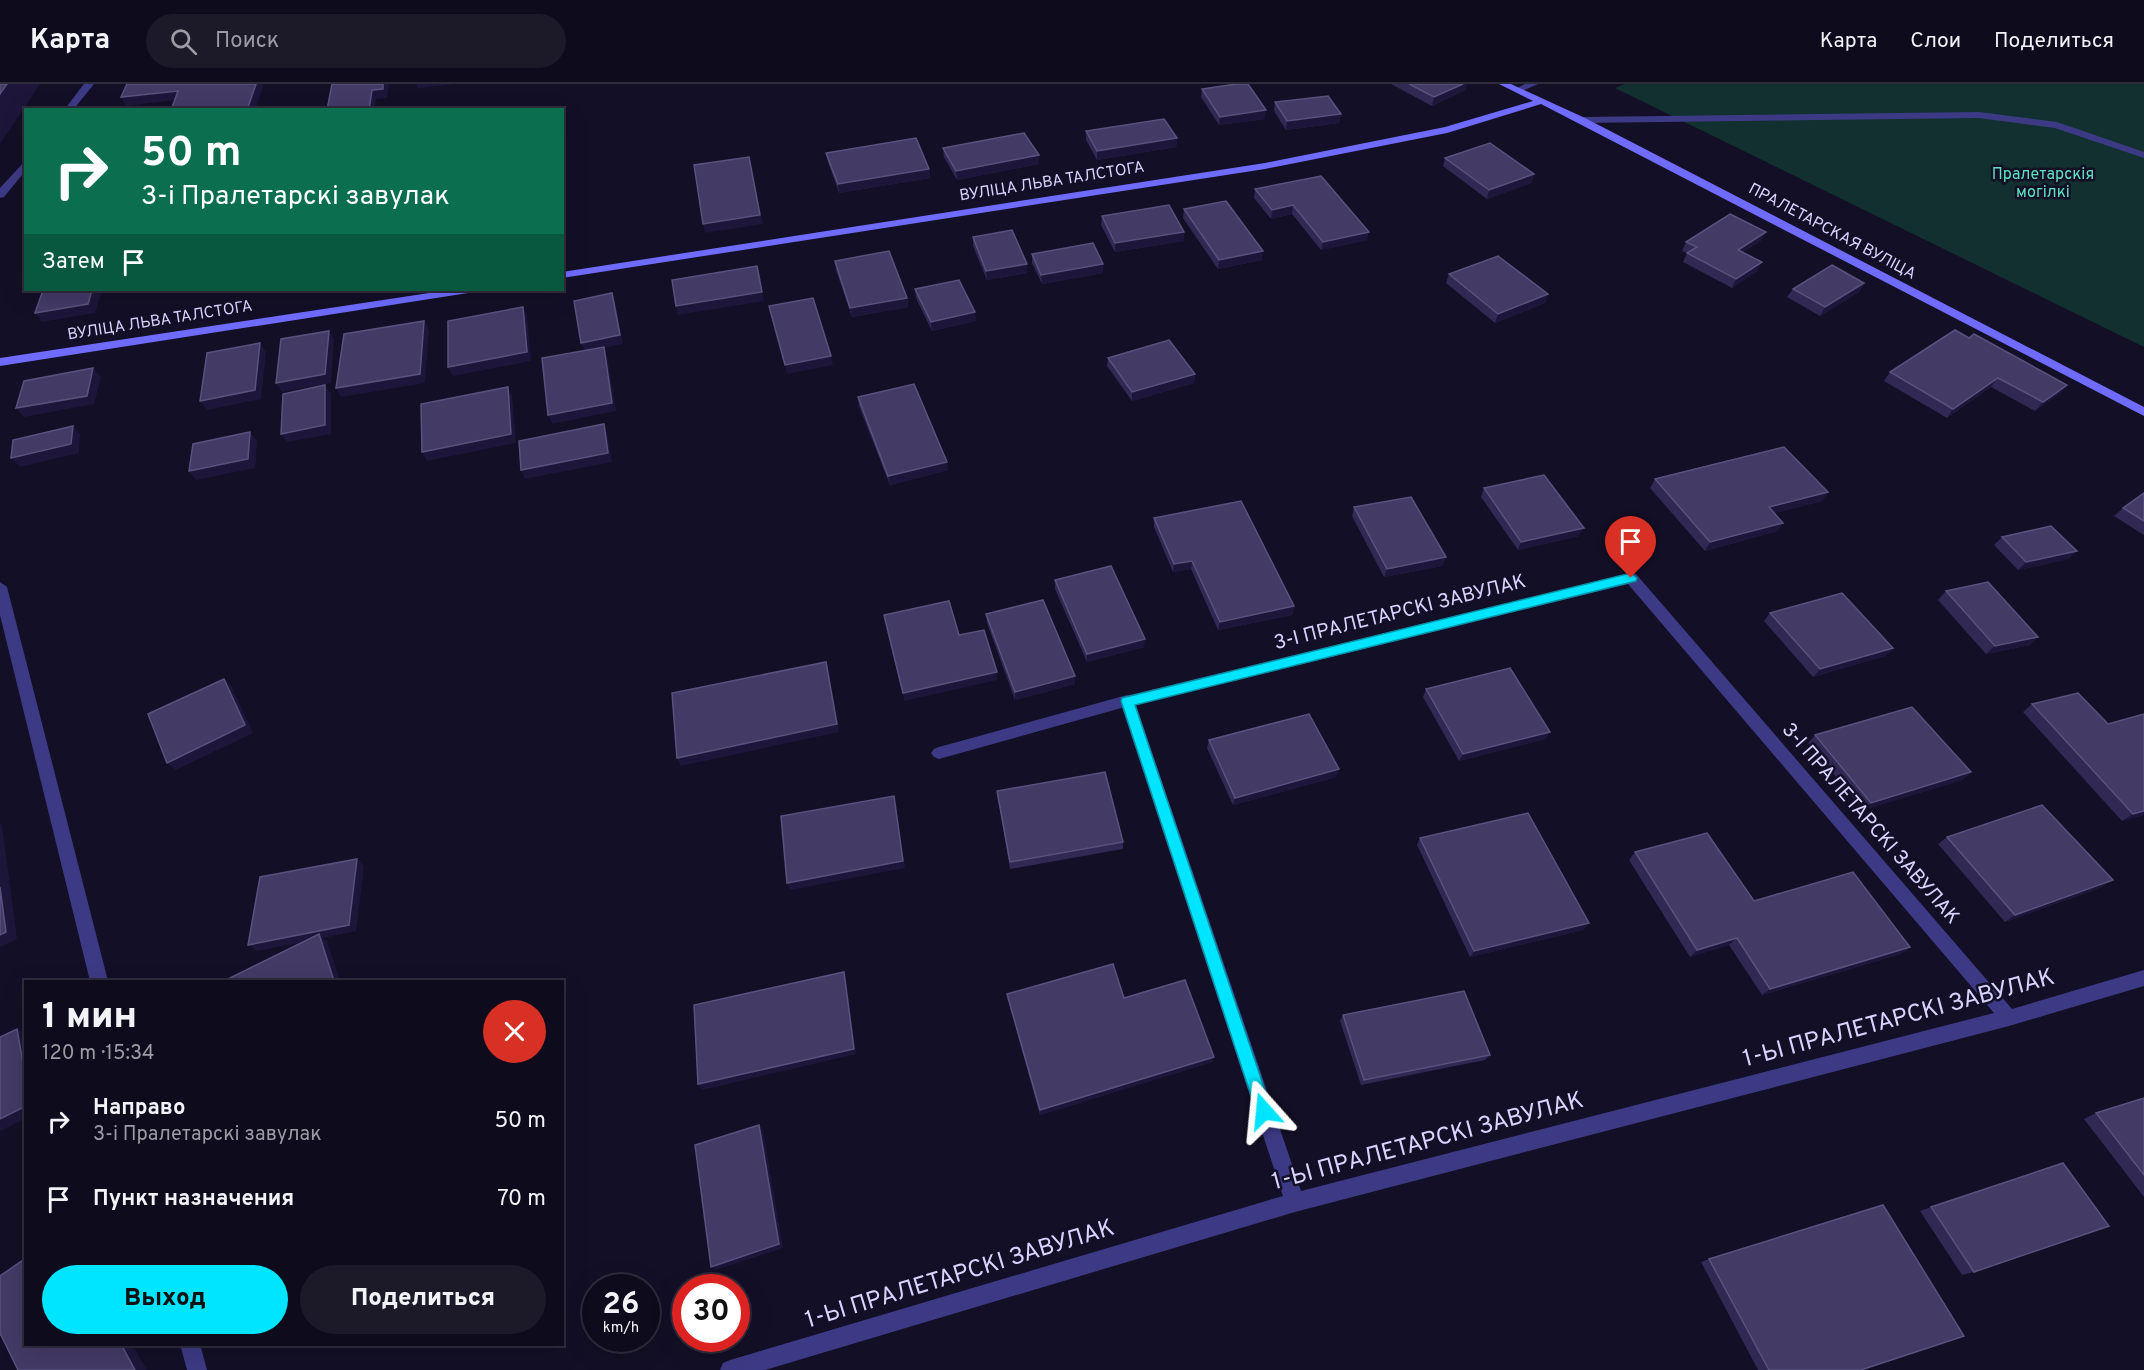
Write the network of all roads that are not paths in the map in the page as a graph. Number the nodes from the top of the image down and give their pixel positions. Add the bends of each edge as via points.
1 (89, 84) edge
2 (1503, 84) edge
3 (1533, 84) edge
4 (1518, 90) junction
5 (1542, 101) junction
6 (70, 108) edge
7 (1582, 120) junction
8 (2144, 155) edge
9 (24, 165) edge
10 (0, 195) edge
11 (564, 275) edge
12 (462, 291) edge
13 (0, 362) edge
14 (2144, 412) edge
15 (0, 587) edge
16 (1127, 701) junction
17 (939, 753) dead end
18 (2144, 978) edge
19 (99, 980) edge
20 (2009, 1018) junction
21 (1294, 1202) junction
22 (190, 1346) edge
23 (196, 1370) edge
24 (730, 1370) edge

1 - 6 street
2 - 4 street, ПРАЛЕТАРСКАЯ ВУЛІЦА
3 - 4 street
4 - 5 street, ПРАЛЕТАРСКАЯ ВУЛІЦА
5 - 7 street, ПРАЛЕТАРСКАЯ ВУЛІЦА
5 - 11 street, ВУЛІЦА ЛЬВА ТАЛСТОГА via 1447,130 1264,166
7 - 8 street via 1978,115 2057,125
7 - 14 street, ПРАЛЕТАРСКАЯ ВУЛІЦА
9 - 10 street
12 - 13 street, ВУЛІЦА ЛЬВА ТАЛСТОГА
15 - 19 street
16 - 17 street
16 - 20 street, 3-І ПРАЛЕТАРСКІ ЗАВУЛАК via 1631,578
16 - 21 street
18 - 20 street, 1-Ы ПРАЛЕТАРСКІ ЗАВУЛАК
20 - 21 street, 1-Ы ПРАЛЕТАРСКІ ЗАВУЛАК
21 - 24 street, 1-Ы ПРАЛЕТАРСКІ ЗАВУЛАК
22 - 23 street

